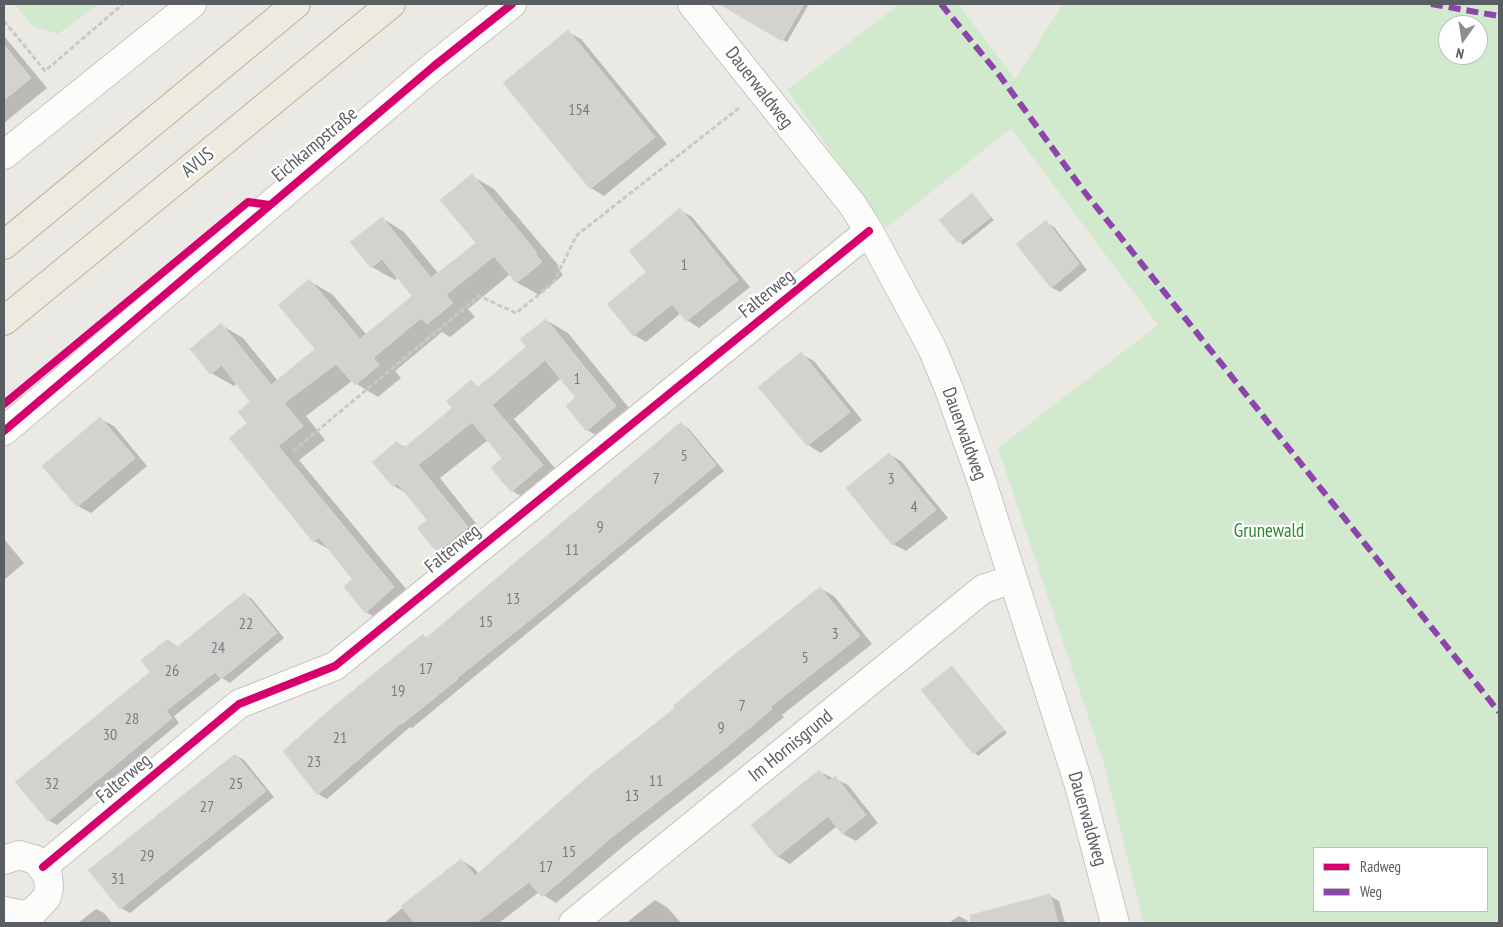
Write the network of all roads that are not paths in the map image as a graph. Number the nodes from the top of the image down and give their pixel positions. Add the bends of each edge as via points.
1 (192, 4) edge
2 (296, 4) edge
3 (391, 4) edge
4 (512, 4) edge
5 (692, 4) edge
6 (4, 156) edge
7 (869, 232) junction
8 (4, 245) edge
9 (4, 321) edge
10 (4, 431) edge
11 (1013, 579) junction
12 (4, 860) edge
13 (43, 867) junction
14 (4, 911) edge
15 (574, 923) edge
16 (1115, 923) edge

1 - 6 street
2 - 8 highway
3 - 9 highway, AVUS
4 - 10 street, Eichkampstraße via 434,66
5 - 7 street, Dauerwaldweg via 852,204
7 - 11 street, Dauerwaldweg via 932,348
7 - 13 street, Falterweg via 335,666 239,704
11 - 15 street, Im Hornisgrund via 983,589
11 - 16 street, Dauerwaldweg via 1079,785
12 - 13 street via 18,855 28,856
13 - 14 street via 49,887 41,905 22,915

